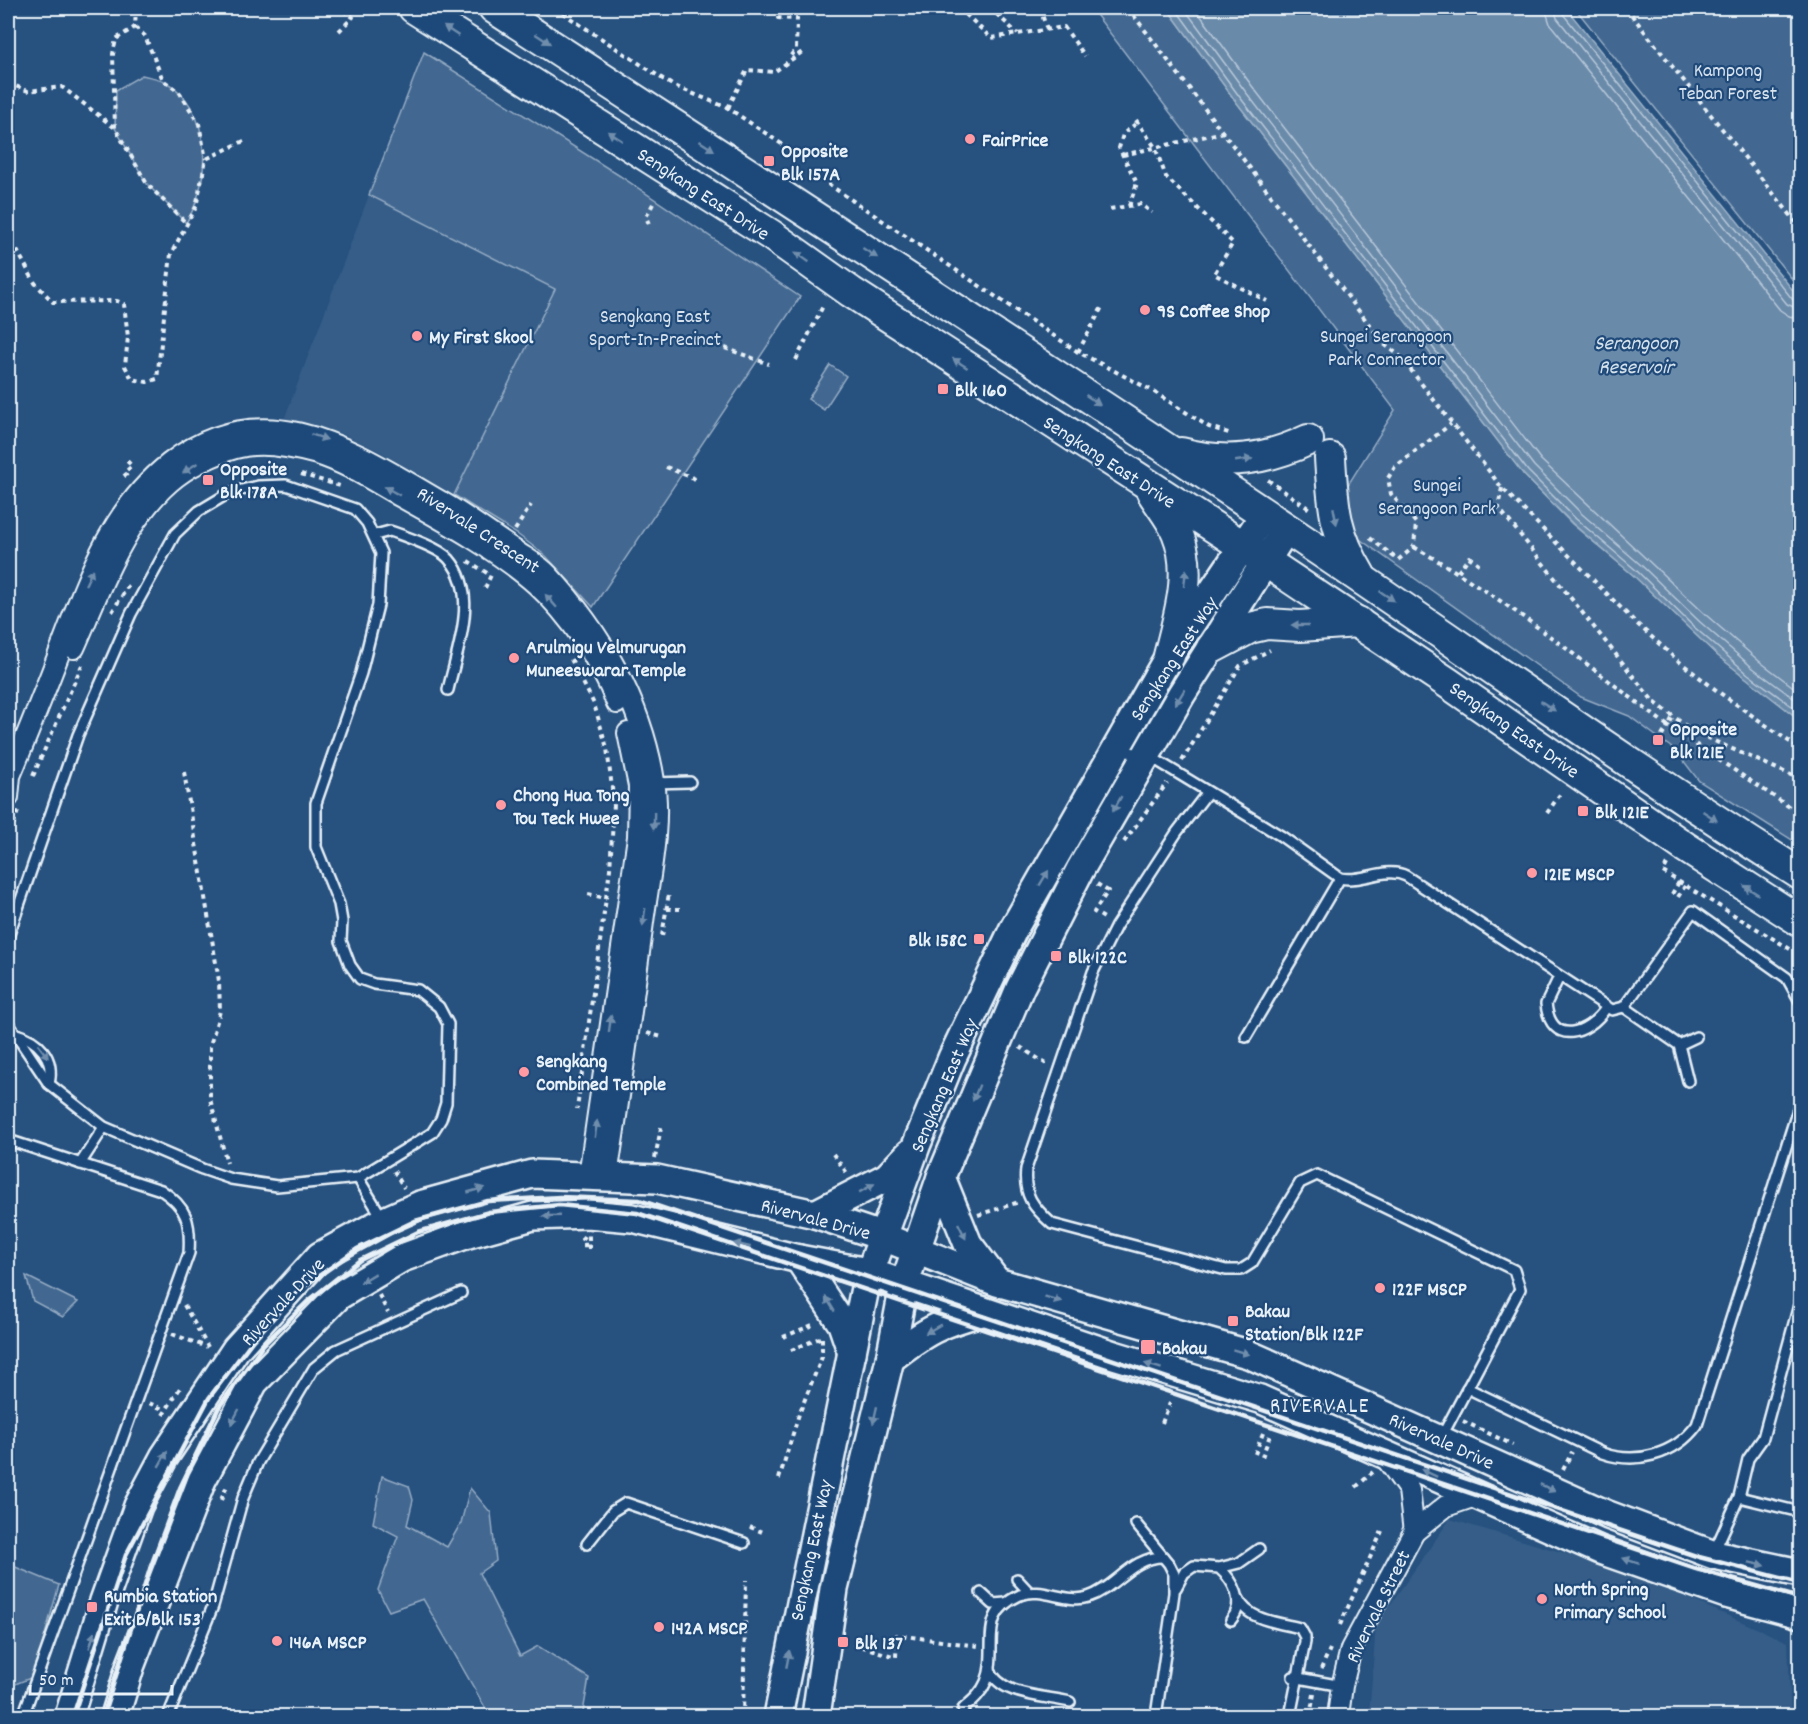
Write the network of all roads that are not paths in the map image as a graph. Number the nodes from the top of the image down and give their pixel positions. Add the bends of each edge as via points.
1 (414, 8) edge
2 (495, 8) edge
3 (1166, 449) junction
4 (1149, 487) junction
5 (1275, 522) junction
6 (375, 535) junction
7 (1255, 555) junction
8 (1362, 579) junction
9 (1358, 622) junction
10 (1212, 648) junction
11 (1169, 656) junction
12 (448, 690) dead end
13 (1146, 754) junction
14 (1112, 757) junction
15 (690, 782) dead end
16 (647, 784) junction
17 (16, 789) edge
18 (1207, 793) junction
19 (1800, 874) edge
20 (1340, 878) junction
21 (1800, 921) edge
22 (8, 937) edge
23 (1559, 977) junction
24 (1800, 1001) edge
25 (1624, 1007) junction
26 (1606, 1008) junction
27 (8, 1023) edge
28 (14, 1033) junction
29 (1246, 1037) dead end
30 (1696, 1037) dead end
31 (1679, 1045) junction
32 (1688, 1081) dead end
33 (49, 1084) junction
34 (1800, 1103) edge
35 (104, 1127) junction
36 (8, 1140) edge
37 (916, 1146) junction
38 (80, 1164) junction
39 (598, 1176) junction
40 (941, 1177) junction
41 (358, 1178) junction
42 (815, 1214) junction
43 (384, 1221) junction
44 (881, 1236) junction
45 (916, 1250) junction
46 (799, 1258) junction
47 (868, 1272) junction
48 (997, 1282) junction
49 (904, 1285) junction
50 (461, 1293) dead end
51 (1800, 1301) edge
52 (982, 1312) junction
53 (852, 1353) junction
54 (890, 1359) junction
55 (1467, 1388) junction
56 (1440, 1439) junction
57 (1377, 1461) junction
58 (1478, 1495) junction
59 (1739, 1497) junction
60 (1800, 1512) edge
61 (1136, 1524) dead end
62 (1414, 1532) junction
63 (744, 1543) dead end
64 (587, 1544) dead end
65 (1258, 1549) dead end
66 (1714, 1554) junction
67 (1163, 1557) junction
68 (1219, 1568) junction
69 (1800, 1573) edge
70 (1017, 1579) dead end
71 (1029, 1592) junction
72 (981, 1593) dead end
73 (1174, 1593) junction
74 (1239, 1599) junction
75 (1006, 1603) junction
76 (1800, 1614) edge
77 (1231, 1620) dead end
78 (989, 1664) junction
79 (1295, 1678) junction
80 (1342, 1686) junction
81 (1070, 1702) dead end
82 (963, 1709) dead end
83 (169, 1714) dead end
84 (1292, 1714) edge
85 (24, 1716) edge
86 (69, 1716) edge
87 (115, 1716) edge
88 (778, 1716) edge
89 (816, 1716) edge
90 (1156, 1716) edge
91 (1338, 1716) edge

4 -> 1 main road, Sengkang East Drive via 851,292 771,235
2 -> 3 main road, Sengkang East Drive
3 - 5 main road, Sengkang East Drive
3 -> 8 main road via 1208,460 1236,461 1319,449 1346,552
4 - 7 main road, Sengkang East Drive
11 -> 4 main road via 1186,566 1177,532
5 - 7 street, Sengkang East Way
5 - 8 main road, Sengkang East Drive
6 - 12 lane via 390,531 448,557 462,579 465,614
6 - 22 lane via 355,509 286,485 229,493 199,511 175,534 131,614 83,724
6 - 41 lane via 381,553 373,630 316,803 315,847 339,904 341,941 360,979 418,990 439,1007 448,1024 446,1103 432,1132
7 - 9 main road, Sengkang East Drive
7 - 10 street, Sengkang East Way
7 - 11 street, Sengkang East Way
8 -> 19 main road, Sengkang East Drive
9 -> 10 main road via 1267,624 1250,628
21 -> 9 main road, Sengkang East Drive via 1685,847
10 -> 13 street, Sengkang East Way
11 - 14 street, Sengkang East Way
13 - 14 lane via 1127,752
13 - 18 lane
13 -> 40 street, Sengkang East Way via 1080,870 1020,988
37 -> 14 street, Sengkang East Way via 952,1058 1014,928
15 - 16 lane
16 - 17 street, Rivervale Crescent via 642,730 576,629 536,584 459,529 345,465 317,454 245,446 196,464 166,485 142,513 114,557 65,654
16 - 39 street, Rivervale Crescent via 643,858
18 - 20 lane via 1281,836
18 - 55 lane via 1116,926 1093,972 1026,1169 1024,1186 1029,1199 1052,1224 1226,1270 1241,1269 1252,1263 1300,1184 1317,1175 1514,1270 1520,1289
20 - 23 lane via 1350,880 1397,872
20 - 29 lane
23 - 26 lane
23 - 26 lane via 1546,1004 1552,1024 1574,1034 1584,1030
24 - 25 lane via 1787,978 1693,911
25 - 26 lane
25 - 31 lane
27 - 28 lane
28 - 33 lane
28 -> 33 lane via 36,1042 44,1050 52,1072
30 - 31 lane
31 - 32 lane
33 - 35 lane
34 - 55 lane via 1697,1425 1680,1444 1641,1458 1621,1460
35 - 38 lane
35 - 41 lane via 231,1179 277,1186
36 - 38 lane
42 -> 37 street via 888,1177
37 - 44 street, Sengkang East Way
38 - 85 lane via 160,1190 177,1201 185,1212 189,1253
39 - 42 street, Rivervale Drive via 657,1179
43 -> 39 street, Rivervale Drive via 420,1205 532,1174
40 - 45 street, Sengkang East Way
40 -> 48 street via 968,1244
41 - 43 lane
42 - 44 street, Rivervale Drive
86 -> 43 street, Rivervale Drive via 138,1506 164,1456 236,1349 320,1256
44 - 45 street, Rivervale Drive
44 - 47 street, Sengkang East Way
45 - 48 street, Rivervale Drive
45 - 49 street, Sengkang East Way
46 - 47 street, Rivervale Drive
53 -> 46 street via 842,1324
46 -> 87 street, Rivervale Drive via 632,1218 588,1214 533,1216 402,1258 338,1296 254,1382 202,1480
47 - 49 street, Rivervale Drive
47 - 53 street, Sengkang East Way
48 -> 56 street, Rivervale Drive via 1248,1354
49 - 52 street, Rivervale Drive
49 - 54 street, Sengkang East Way
50 - 83 lane via 336,1350 314,1368 258,1462 243,1498 213,1606
51 - 59 lane via 1763,1438 1748,1459
52 -> 54 street via 947,1321 916,1338
57 -> 52 street, Rivervale Drive via 1260,1399
88 -> 53 street, Sengkang East Way
54 -> 89 street, Sengkang East Way via 834,1589
55 - 56 lane
56 -> 66 street, Rivervale Drive via 1608,1515
58 -> 57 street, Rivervale Drive
57 - 62 street, Rivervale Street via 1409,1490
58 - 62 street, Rivervale Street via 1446,1506
76 -> 58 street, Rivervale Drive via 1726,1594 1600,1550
59 - 60 lane
59 - 66 lane
61 - 67 lane
62 - 80 street, Rivervale Street via 1351,1649
63 - 64 lane via 626,1503 613,1510
65 - 68 lane via 1239,1563
66 -> 69 street, Rivervale Drive
67 - 71 lane via 1142,1561 1087,1597
67 - 73 lane via 1174,1574
68 - 73 lane via 1194,1566 1184,1573
68 - 74 lane
70 - 71 lane
71 - 75 lane
72 - 75 lane via 993,1604
73 - 90 lane
74 - 77 lane
74 - 79 lane via 1241,1607 1250,1613 1304,1632
75 - 78 lane via 992,1622
78 - 81 lane via 997,1681 1007,1688
78 - 82 lane via 982,1690
79 - 80 lane
79 - 84 lane
80 - 91 street, Rivervale Street

